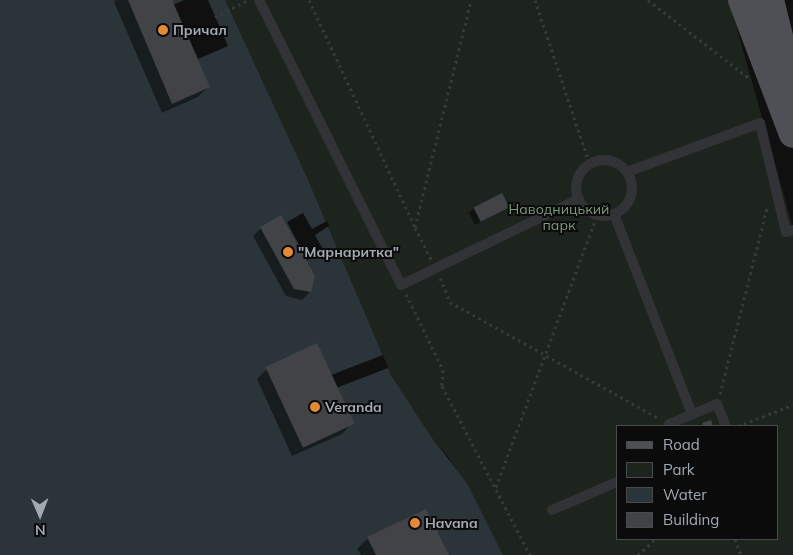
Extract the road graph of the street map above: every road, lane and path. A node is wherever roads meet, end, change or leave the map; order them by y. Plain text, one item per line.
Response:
1 (248, 0) edge
2 (259, 0) edge
3 (309, 0) edge
4 (534, 0) edge
5 (648, 0) edge
6 (742, 0) edge
7 (770, 0) edge
8 (216, 17) dead end
9 (750, 78) dead end
10 (793, 92) edge
11 (793, 134) edge
12 (589, 162) junction
13 (627, 172) junction
14 (773, 181) junction
15 (579, 199) junction
16 (614, 214) junction
17 (597, 215) junction
18 (415, 227) dead end
19 (793, 230) edge
20 (401, 284) junction
21 (717, 404) junction
22 (793, 404) edge
23 (692, 414) junction
24 (670, 425) edge
25 (726, 425) edge
26 (739, 425) edge
27 (616, 482) edge
28 (496, 487) junction
29 (552, 510) dead end
30 (654, 540) edge
31 (735, 540) edge
32 (530, 555) edge
33 (638, 555) edge
34 (741, 555) edge

1 - 8 path
2 - 20 lane
3 - 18 path
4 - 12 path
5 - 9 path
6 - 11 main road
7 - 10 main road
12 - 13 lane
12 - 15 lane
13 - 14 lane
13 - 16 lane
14 - 19 lane
14 - 21 path
15 - 17 lane
15 - 20 lane
16 - 17 lane
16 - 23 lane
17 - 28 path
20 - 28 path
21 - 23 lane
21 - 25 lane
22 - 26 path
23 - 24 lane
27 - 29 lane
28 - 32 path
30 - 33 path
31 - 34 path

